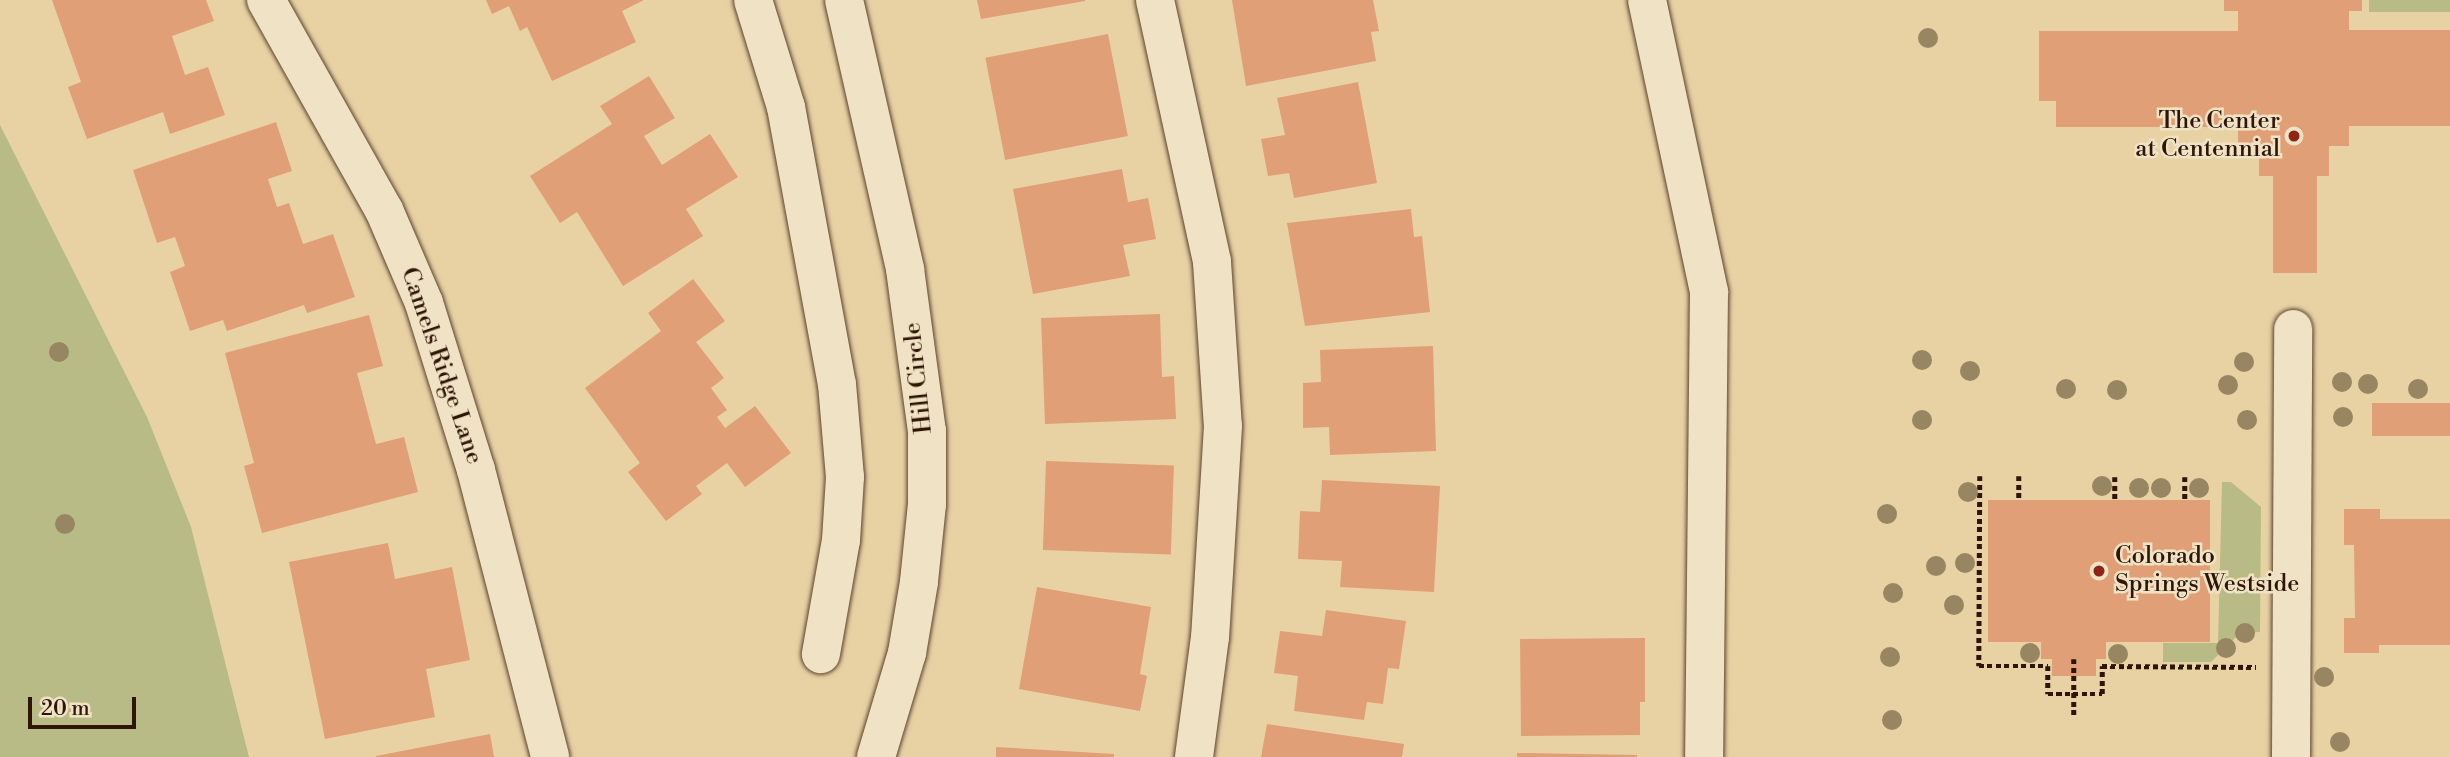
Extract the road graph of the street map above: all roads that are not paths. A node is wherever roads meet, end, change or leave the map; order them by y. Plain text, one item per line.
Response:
1 (266, 0) edge
2 (753, 0) edge
3 (844, 0) edge
4 (1155, 0) edge
5 (1647, 0) edge
6 (2293, 328) dead end
7 (821, 654) dead end
8 (550, 757) edge
9 (876, 757) edge
10 (1194, 757) edge
11 (1704, 757) edge
12 (2291, 757) edge

1 - 8 street, Camels Ridge Lane
2 - 7 street
3 - 9 street, Hill Circle
4 - 10 street
5 - 11 street
6 - 12 street

